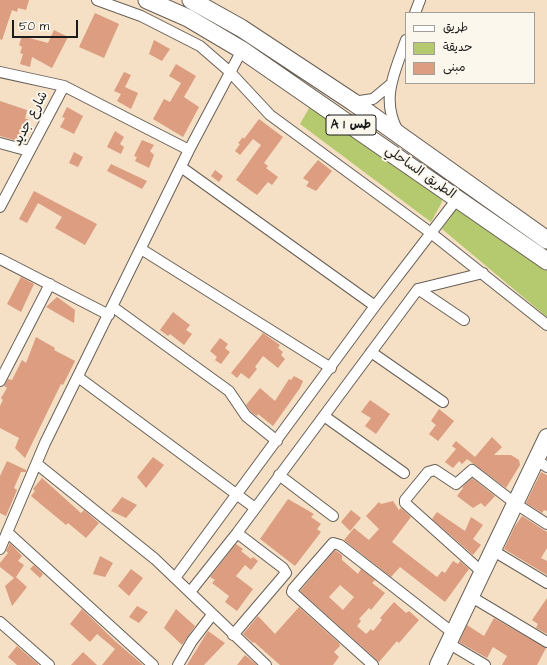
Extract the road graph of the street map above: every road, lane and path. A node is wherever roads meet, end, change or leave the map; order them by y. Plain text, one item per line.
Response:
1 (97, 0) edge
2 (147, 0) edge
3 (191, 0) edge
4 (420, 0) edge
5 (415, 12) edge
6 (405, 43) edge
7 (242, 50) junction
8 (0, 72) edge
9 (230, 72) junction
10 (391, 84) junction
11 (64, 86) junction
12 (353, 102) junction
13 (400, 134) junction
14 (0, 143) edge
15 (189, 150) junction
16 (29, 151) junction
17 (181, 167) junction
18 (457, 199) junction
19 (0, 207) edge
20 (431, 232) junction
21 (547, 240) edge
22 (141, 249) junction
23 (0, 259) edge
24 (547, 262) edge
25 (483, 273) junction
26 (50, 284) junction
27 (418, 289) junction
28 (375, 306) junction
29 (111, 311) junction
30 (464, 320) dead end
31 (547, 325) edge
32 (371, 352) junction
33 (331, 368) junction
34 (78, 378) junction
35 (0, 381) edge
36 (443, 402) dead end
37 (324, 416) junction
38 (547, 437) edge
39 (277, 441) junction
40 (37, 464) junction
41 (541, 464) edge
42 (404, 473) dead end
43 (279, 475) junction
44 (237, 495) junction
45 (516, 504) junction
46 (256, 508) junction
47 (333, 516) dead end
48 (547, 524) edge
49 (8, 532) junction
50 (237, 533) junction
51 (0, 549) edge
52 (492, 550) junction
53 (482, 572) junction
54 (175, 578) junction
55 (547, 583) edge
56 (190, 592) junction
57 (470, 596) junction
58 (212, 615) junction
59 (0, 622) edge
60 (233, 635) junction
61 (450, 638) junction
62 (547, 642) edge
63 (48, 665) edge
64 (153, 665) edge
65 (178, 665) edge
66 (266, 665) edge
67 (373, 665) edge
68 (438, 665) edge
69 (485, 665) edge

1 - 9 street
2 - 7 highway, الطريق الساحلي / A 1 طس
3 - 12 highway, الطريق الساحلي / A 1 طس
4 - 5 street
6 - 10 street
7 - 9 street
7 - 18 highway, الطريق الساحلي / A 1 طس
8 - 11 street
9 - 15 street
9 - 20 street
10 - 12 street
10 - 13 street
11 - 15 street
11 - 16 street, شارع جديد
12 - 13 highway, الطريق الساحلي / A 1 طس
13 - 21 highway, الطريق الساحلي / A 1 طس
14 - 16 street
15 - 17 street
16 - 19 street, شارع جديد
17 - 22 street
17 - 28 street
18 - 20 street
18 - 24 highway, الطريق الساحلي / A 1 طس
20 - 25 street
20 - 28 street
22 - 29 street
22 - 33 street
23 - 26 street
25 - 27 street
25 - 31 street
26 - 29 street
26 - 35 street
27 - 30 street
27 - 32 street
28 - 33 street
29 - 34 street
29 - 39 street
32 - 36 street
32 - 37 street
33 - 39 street
34 - 40 street
34 - 44 street
37 - 42 street
37 - 43 street
38 - 41 main road
39 - 44 street
40 - 49 street
40 - 54 street
41 - 45 main road
43 - 46 street
43 - 47 street
44 - 46 street
44 - 54 street
45 - 48 street
45 - 52 main road
45 - 53 street
46 - 50 street
49 - 51 street
49 - 64 street
50 - 56 street
50 - 60 street
52 - 53 main road
52 - 55 street
53 - 57 main road
54 - 56 street
56 - 58 street
57 - 61 main road
57 - 62 street
58 - 60 street
58 - 65 street
59 - 63 street
60 - 66 street
61 - 67 street
61 - 68 main road
61 - 69 street

